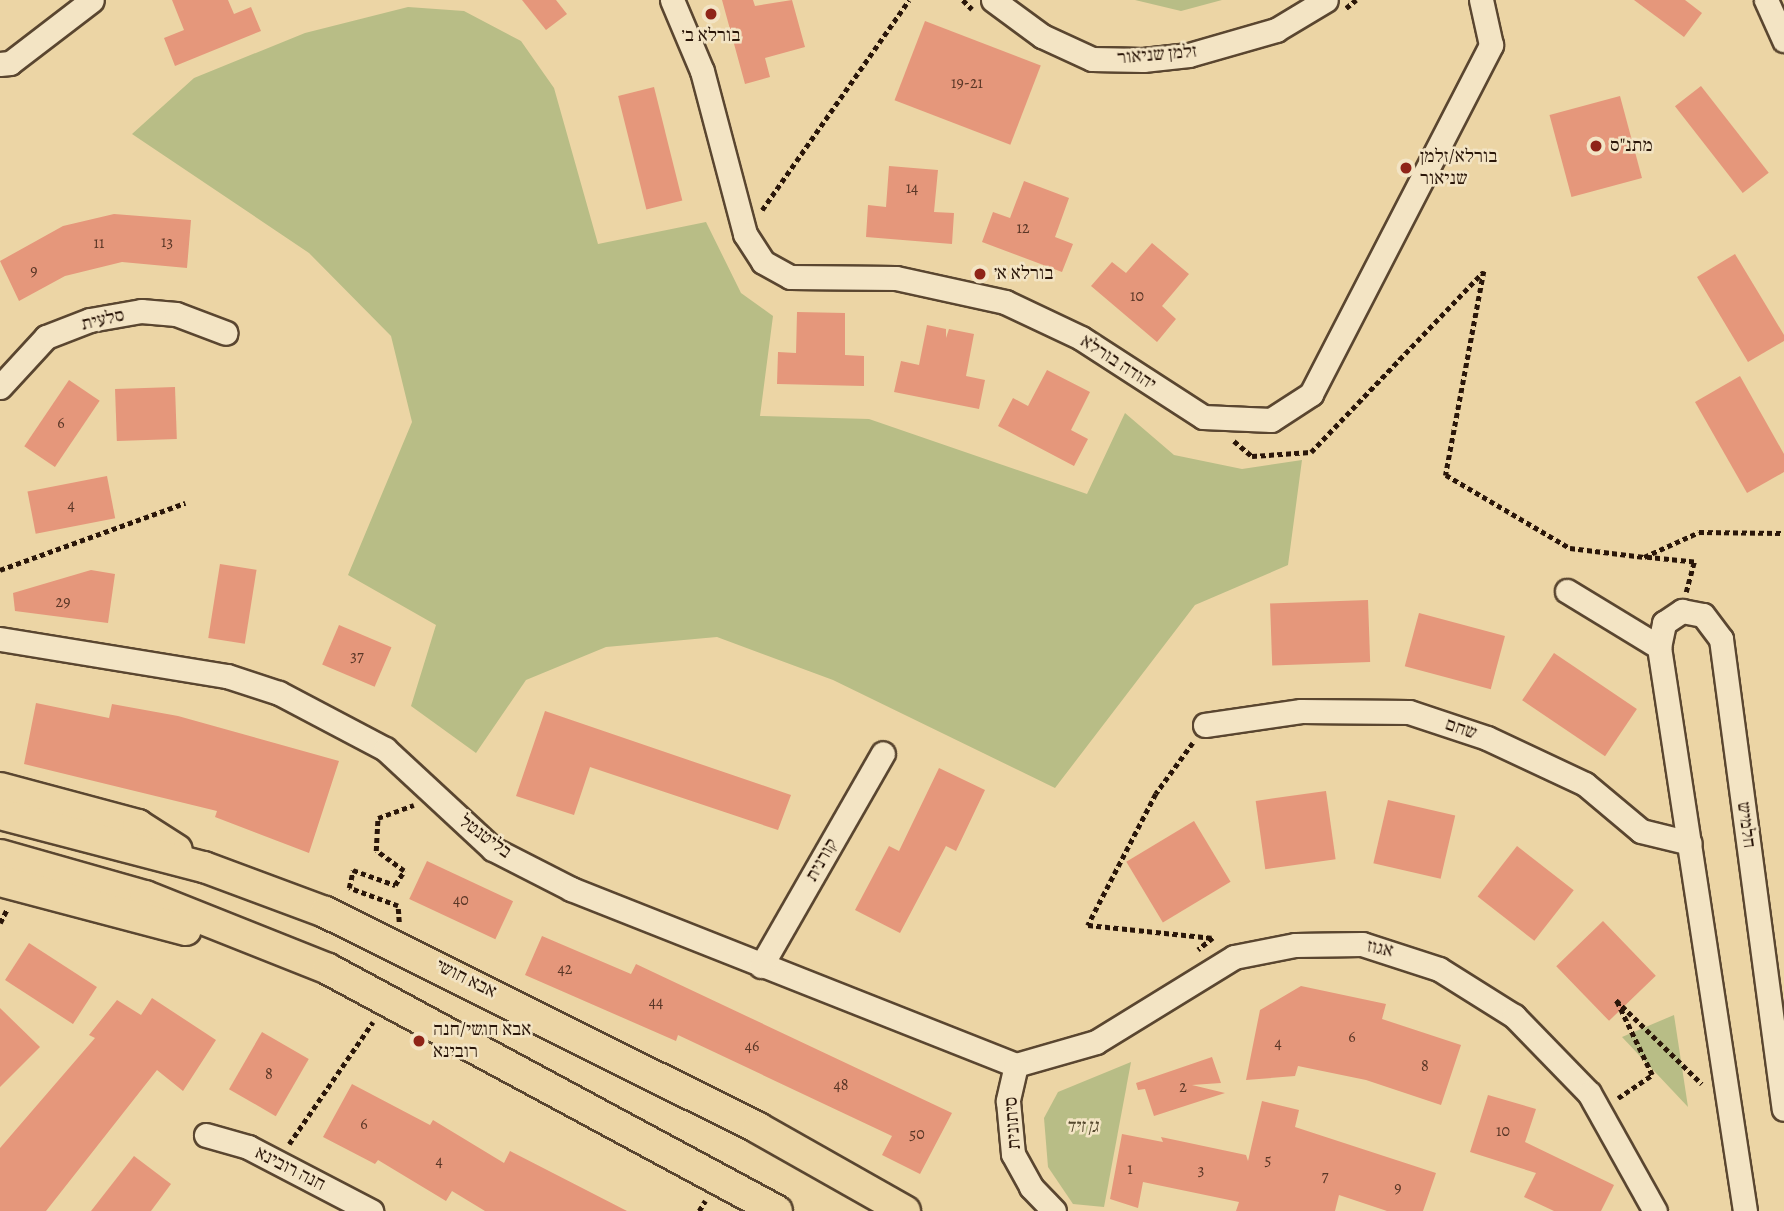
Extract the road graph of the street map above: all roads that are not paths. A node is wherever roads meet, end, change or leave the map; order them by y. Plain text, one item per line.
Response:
1 (92, 0) edge
2 (673, 0) edge
3 (993, 0) edge
4 (1326, 0) edge
5 (1481, 0) edge
6 (1766, 0) edge
7 (1784, 40) edge
8 (0, 64) edge
9 (226, 333) dead end
10 (0, 387) edge
11 (1567, 591) dead end
12 (0, 639) edge
13 (1659, 646) junction
14 (1205, 726) road end
15 (883, 753) dead end
16 (0, 788) edge
17 (0, 814) edge
18 (1690, 843) junction
19 (0, 855) edge
20 (204, 867) junction
21 (0, 881) edge
22 (761, 966) junction
23 (328, 969) junction
24 (1016, 1065) junction
25 (1784, 1109) edge
26 (206, 1135) dead end
27 (371, 1211) edge
28 (776, 1211) edge
29 (905, 1211) edge
30 (1054, 1211) edge
31 (1655, 1211) edge
32 (1745, 1211) edge

1 - 8 street
2 - 5 street, יהודה בורלא
3 - 4 street, זלמן שניאור
6 - 7 street
9 - 10 street, סלעית
11 - 13 street
12 - 22 street, בליטנטל
13 - 18 street
13 - 25 street, חלמיש
14 - 18 street, שחם
15 - 22 street, קורנית
16 - 20 main road
17 - 20 main road, אבא חושי
18 - 32 street
19 - 23 main road
20 - 29 main road, אבא חושי
21 - 23 main road
22 - 24 street, בליטנטל
23 - 28 main road
24 - 30 street, סיתונית
24 - 31 street, אגוז
26 - 27 street, חנה רובינא

